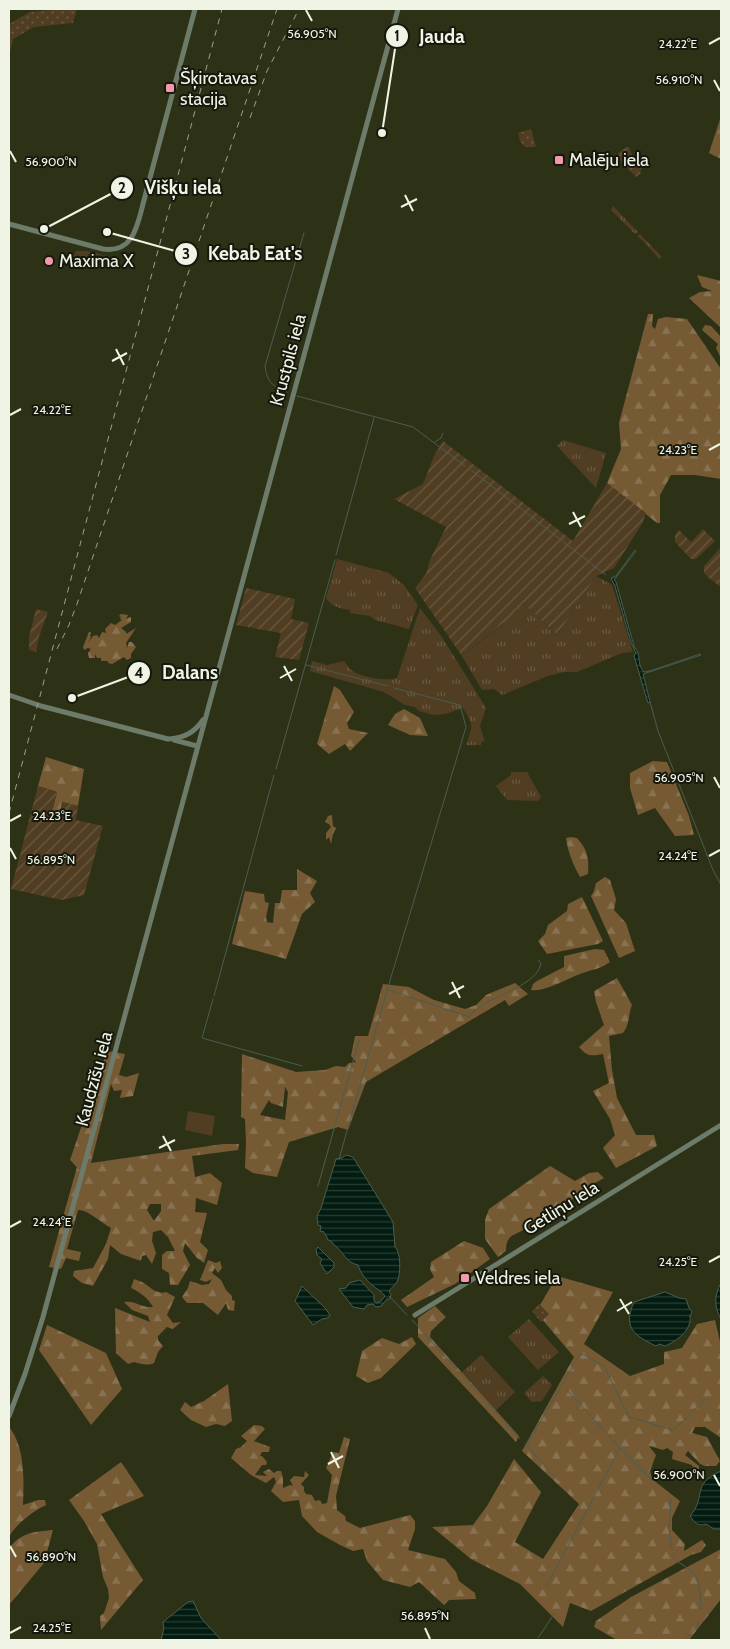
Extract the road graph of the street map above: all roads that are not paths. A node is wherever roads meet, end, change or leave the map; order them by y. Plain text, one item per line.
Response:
1 (195, 9) edge
2 (398, 9) edge
3 (9, 224) edge
4 (9, 695) edge
5 (205, 718) junction
6 (168, 739) junction
7 (197, 746) junction
8 (721, 1125) edge
9 (415, 1315) dead end
10 (9, 1416) edge

1 - 3 street
2 - 5 street, Krustpils iela
4 - 6 street
5 - 6 street
5 - 7 street, Krustpils iela
6 - 7 street
7 - 10 street, Kaudzīšu iela
8 - 9 street, Getliņu iela

